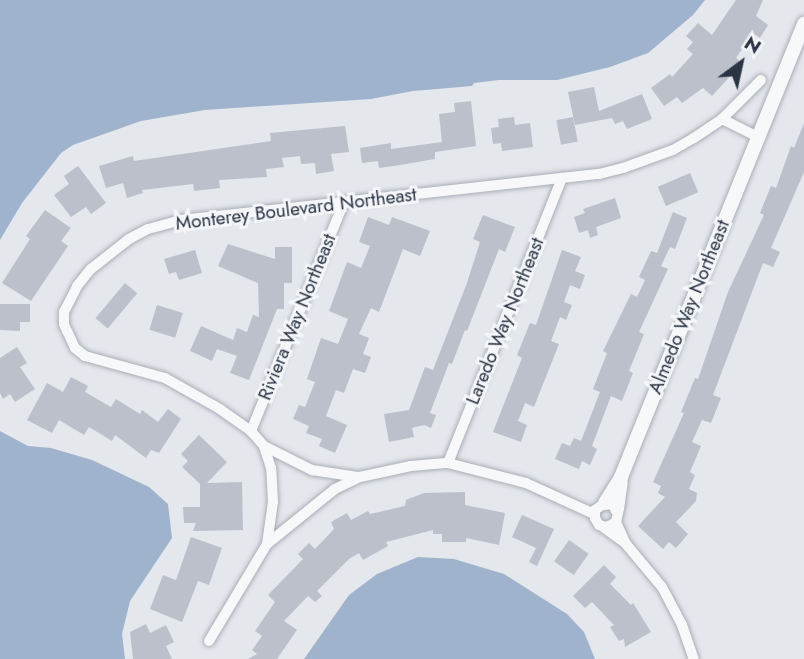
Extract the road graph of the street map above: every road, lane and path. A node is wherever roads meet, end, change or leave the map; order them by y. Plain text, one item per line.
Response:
1 (804, 24) edge
2 (761, 79) dead end
3 (722, 119) junction
4 (758, 137) junction
5 (562, 178) junction
6 (344, 202) junction
7 (251, 431) junction
8 (264, 446) junction
9 (448, 463) junction
10 (359, 477) junction
11 (608, 512) junction
12 (267, 544) junction
13 (626, 544) junction
14 (209, 641) dead end
15 (694, 659) edge

1 - 4 street
2 - 3 street, Monterey Boulevard Northeast
3 - 4 street
3 - 5 street, Monterey Boulevard Northeast
4 - 11 street, Almedo Way Northeast
5 - 6 street, Monterey Boulevard Northeast
5 - 9 street, Laredo Way Northeast
6 - 7 street, Riviera Way Northeast
6 - 7 street, Monterey Boulevard Northeast
7 - 8 street, Monterey Boulevard Northeast
8 - 10 street, Monterey Boulevard Northeast
8 - 12 street, Monterey Boulevard Northeast
9 - 10 street, Monterey Boulevard Northeast
9 - 11 street, Monterey Boulevard Northeast
10 - 12 street, Monterey Boulevard Northeast
11 - 13 street
11 - 13 street
12 - 14 street
13 - 15 street

